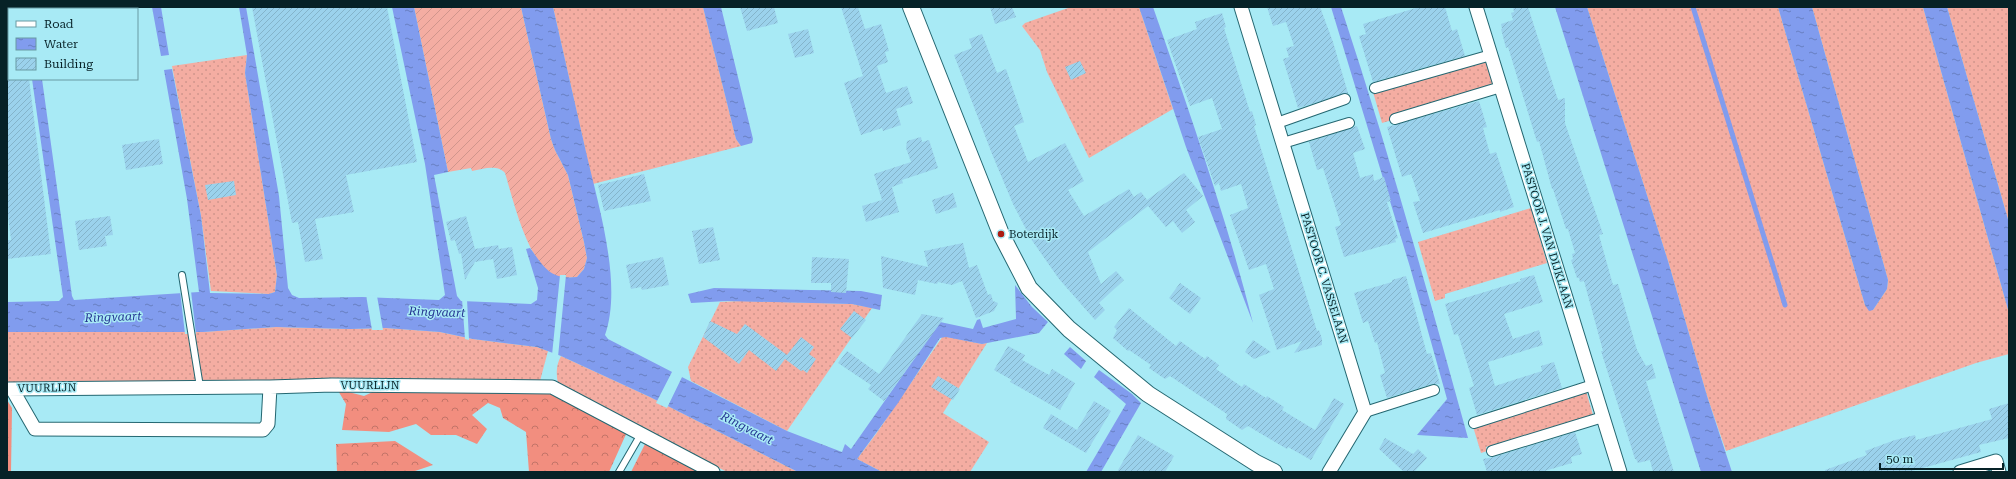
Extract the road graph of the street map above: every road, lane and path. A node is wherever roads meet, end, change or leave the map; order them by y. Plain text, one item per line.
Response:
1 (911, 7) edge
2 (1241, 7) edge
3 (1476, 7) edge
4 (1491, 55) junction
5 (1501, 87) junction
6 (1376, 88) dead end
7 (1345, 99) dead end
8 (1395, 119) dead end
9 (1277, 123) junction
10 (1349, 123) dead end
11 (1283, 143) junction
12 (182, 275) dead end
13 (1593, 385) junction
14 (200, 387) junction
15 (270, 387) junction
16 (10, 389) edge
17 (1434, 390) dead end
18 (1365, 412) junction
19 (1603, 417) junction
20 (1474, 423) dead end
21 (641, 434) junction
22 (1492, 451) dead end
23 (1998, 467) edge
24 (619, 472) edge
25 (713, 472) edge
26 (1274, 472) edge
27 (1330, 472) edge
28 (1620, 472) edge
29 (1960, 472) edge

1 - 26 street
2 - 9 street, PASTOOR C. VASSELAAN
3 - 4 street, PASTOOR J. VAN DIJKLAAN
4 - 5 street, PASTOOR J. VAN DIJKLAAN
4 - 6 street
5 - 8 street
5 - 13 street, PASTOOR J. VAN DIJKLAAN
7 - 9 street
9 - 11 street, PASTOOR C. VASSELAAN
10 - 11 street
11 - 18 street, PASTOOR C. VASSELAAN
12 - 14 lane
13 - 19 street, PASTOOR J. VAN DIJKLAAN
13 - 20 street
14 - 15 street, VUURLIJN
14 - 16 street, VUURLIJN
15 - 16 street
15 - 21 street, VUURLIJN
17 - 18 street
18 - 27 street
19 - 22 street
19 - 28 street, PASTOOR J. VAN DIJKLAAN
21 - 24 lane
21 - 25 street, VUURLIJN
23 - 29 street

